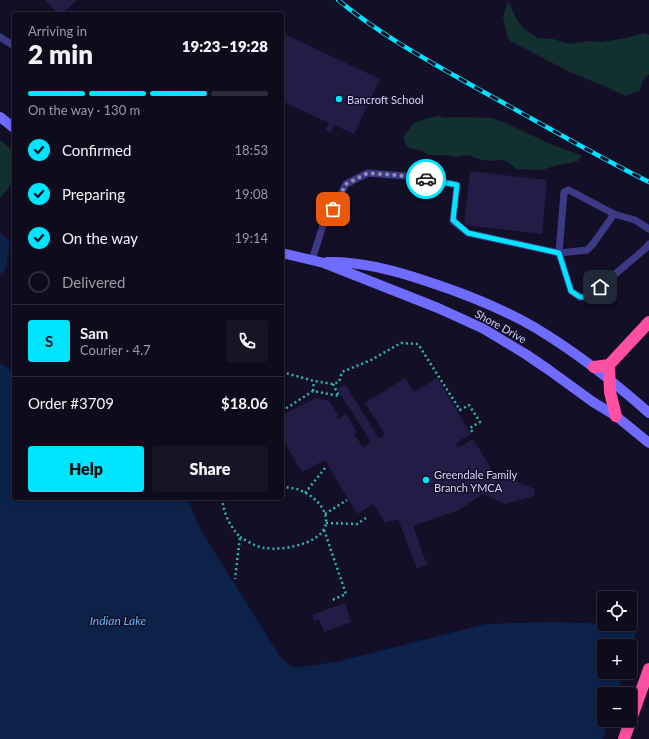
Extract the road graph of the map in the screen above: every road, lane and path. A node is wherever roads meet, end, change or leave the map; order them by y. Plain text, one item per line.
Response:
1 (0, 37) edge
2 (12, 45) edge
3 (0, 117) edge
4 (12, 126) edge
5 (614, 214) junction
6 (649, 229) edge
7 (649, 244) edge
8 (559, 253) junction
9 (284, 254) edge
10 (312, 260) junction
11 (324, 263) junction
12 (649, 322) edge
13 (609, 365) junction
14 (594, 367) junction
15 (284, 373) edge
16 (609, 378) junction
17 (314, 381) junction
18 (333, 384) junction
19 (313, 392) junction
20 (284, 410) edge
21 (649, 412) edge
22 (616, 416) junction
23 (473, 433) dead end
24 (649, 444) edge
25 (325, 468) dead end
26 (284, 487) edge
27 (305, 493) junction
28 (222, 500) edge
29 (347, 500) dead end
30 (325, 514) junction
31 (366, 518) dead end
32 (326, 523) junction
33 (324, 530) junction
34 (240, 537) junction
35 (235, 580) dead end
36 (330, 601) dead end
37 (649, 668) edge
38 (624, 739) edge

1 - 2 lane
3 - 4 main road
5 - 6 lane
5 - 8 lane
5 - 8 lane
7 - 8 lane
8 - 10 lane
9 - 10 main road, Shore Drive
10 - 11 main road, Shore Drive
11 - 14 main road, Shore Drive
11 - 22 main road, Shore Drive
12 - 13 highway
13 - 14 highway
13 - 16 highway
14 - 16 main road, Shore Drive
15 - 17 path
16 - 21 main road, Shore Drive
16 - 22 highway
17 - 18 path
17 - 19 path
18 - 19 path
18 - 23 path
19 - 20 path
22 - 24 main road, Shore Drive
25 - 27 path
26 - 27 path
27 - 30 path
28 - 34 path
29 - 30 path
30 - 32 path
31 - 32 path
32 - 33 path
33 - 34 path
33 - 36 path
34 - 35 path
37 - 38 highway

